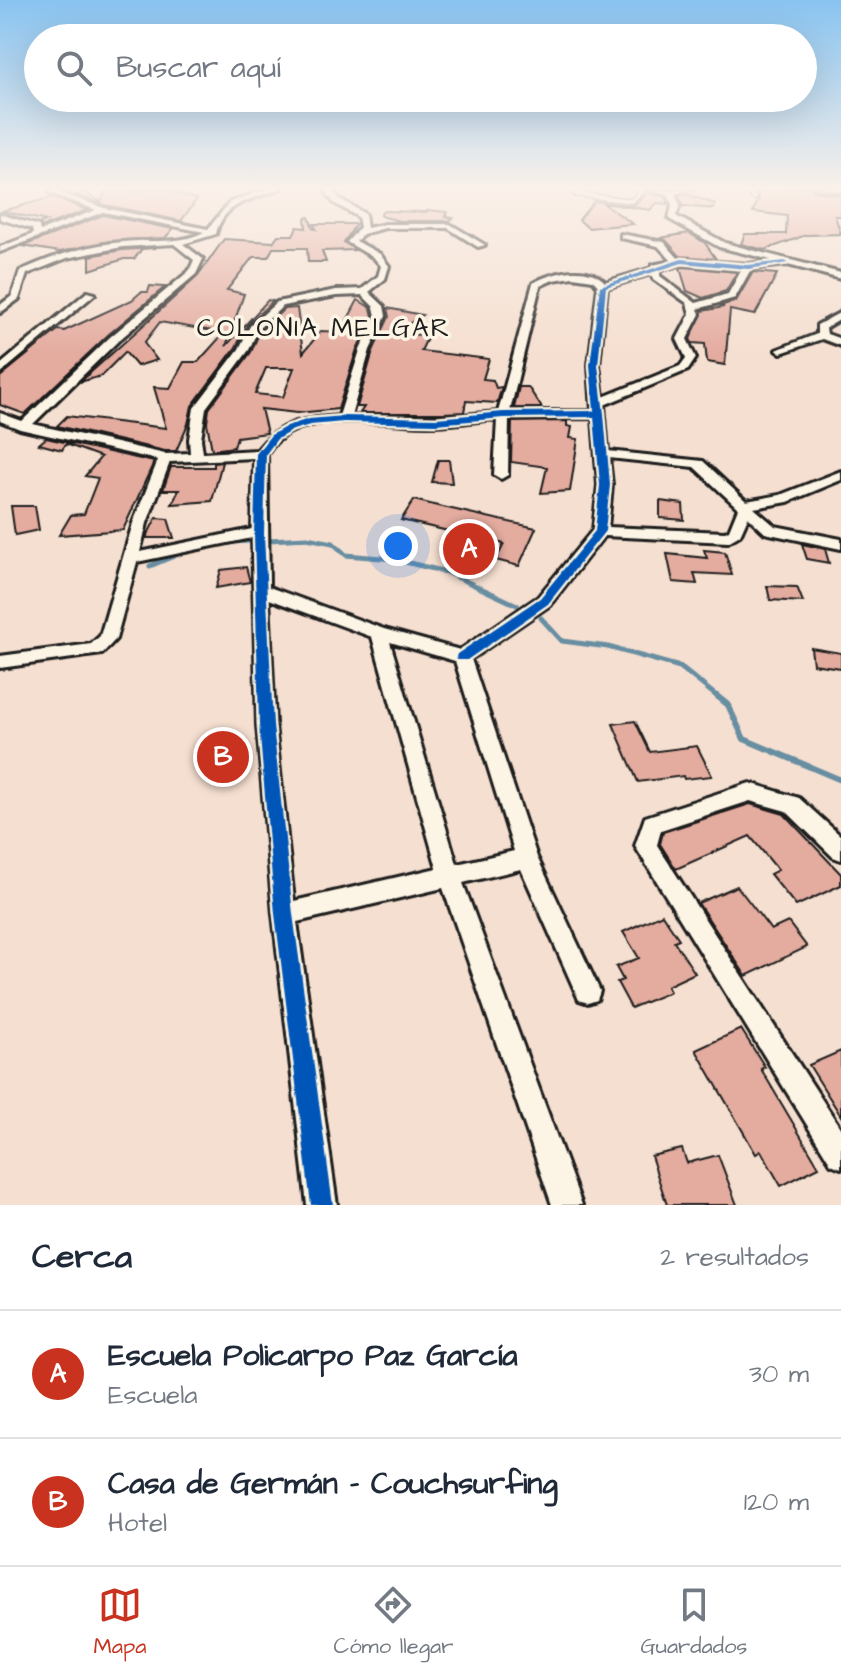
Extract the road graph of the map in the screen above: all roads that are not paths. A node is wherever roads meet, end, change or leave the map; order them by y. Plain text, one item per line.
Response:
1 (23, 243) edge
2 (137, 243) edge
3 (148, 243) edge
4 (353, 243) edge
5 (478, 243) edge
6 (657, 243) edge
7 (719, 243) edge
8 (178, 244) joint
9 (481, 245) dead end
10 (0, 250) edge
11 (676, 261) junction
12 (785, 263) junction
13 (655, 267) junction
14 (748, 267) junction
15 (841, 276) edge
16 (603, 286) junction
17 (364, 292) junction
18 (90, 294) dead end
19 (693, 307) junction
20 (0, 310) edge
21 (841, 315) edge
22 (822, 336) junction
23 (841, 343) edge
24 (781, 350) dead end
25 (0, 371) edge
26 (600, 409) junction
27 (503, 415) junction
28 (0, 417) edge
29 (344, 419) junction
30 (24, 426) junction
31 (261, 454) junction
32 (603, 454) junction
33 (197, 455) junction
34 (165, 458) junction
35 (501, 475) dead end
36 (841, 475) edge
37 (746, 505) junction
38 (600, 531) junction
39 (259, 538) junction
40 (841, 544) edge
41 (132, 558) junction
42 (261, 590) junction
43 (379, 633) junction
44 (462, 657) junction
45 (0, 662) edge
46 (841, 850) edge
47 (527, 858) junction
48 (450, 877) junction
49 (284, 914) junction
50 (588, 991) dead end
51 (841, 1154) edge
52 (322, 1205) edge
53 (567, 1205) edge

1 - 10 street
2 - 20 street
3 - 8 street
4 - 17 street
5 - 9 street
6 - 11 street
7 - 12 street
8 - 30 street
11 - 13 street
11 - 14 street
12 - 14 street
12 - 15 street
13 - 16 street
13 - 19 street
14 - 19 street
16 - 26 street
16 - 27 street
17 - 29 street
17 - 33 street
18 - 25 street
19 - 26 street
21 - 22 street
22 - 23 street
22 - 24 street
26 - 27 street
26 - 32 street
27 - 29 street
27 - 35 street
28 - 30 street
29 - 31 street
30 - 34 street
31 - 33 street
31 - 39 street
32 - 37 street
32 - 38 street
33 - 34 street
34 - 41 street
36 - 37 street
37 - 38 street
37 - 40 street
38 - 44 street
39 - 41 street
39 - 42 street
41 - 45 street
42 - 43 street
42 - 49 street
43 - 44 street
43 - 48 street
44 - 47 street
46 - 51 street
47 - 48 street
47 - 50 street
48 - 49 street
48 - 53 street
49 - 52 street

